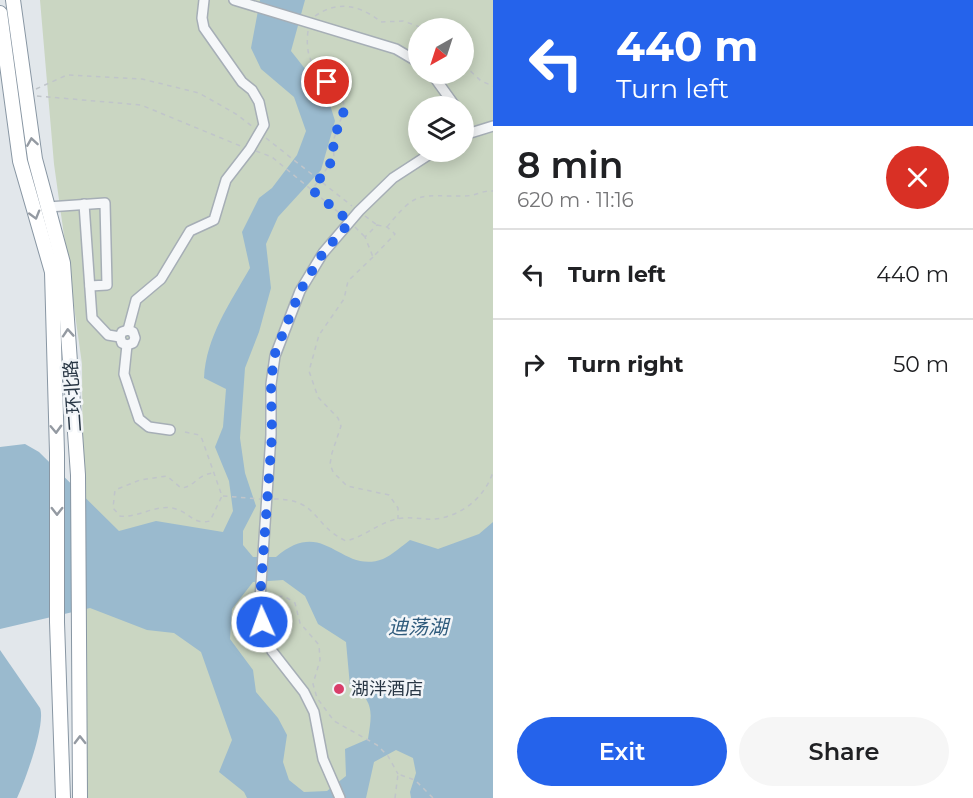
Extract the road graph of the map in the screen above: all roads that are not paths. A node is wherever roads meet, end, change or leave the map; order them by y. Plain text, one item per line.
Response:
1 (13, 0) edge
2 (204, 0) edge
3 (234, 0) edge
4 (0, 13) edge
5 (408, 56) edge
6 (493, 126) edge
7 (474, 130) edge
8 (418, 162) edge
9 (84, 204) junction
10 (48, 207) junction
11 (106, 243) junction
12 (87, 245) junction
13 (90, 286) junction
14 (128, 330) junction
15 (120, 337) junction
16 (127, 345) junction
17 (170, 430) dead end
18 (63, 798) edge
19 (80, 798) edge
20 (340, 798) edge

10 -> 1 highway, 二环北路
2 - 14 lane
3 - 5 lane
4 -> 18 highway, 二环北路
6 - 7 lane
8 - 20 lane
9 - 10 lane
9 - 11 lane
9 - 12 lane
19 -> 10 highway, 二环北路
11 - 12 lane
11 - 13 lane
12 - 13 lane
13 - 15 lane
14 - 15 lane
14 - 16 lane
15 - 16 lane
16 - 17 lane

